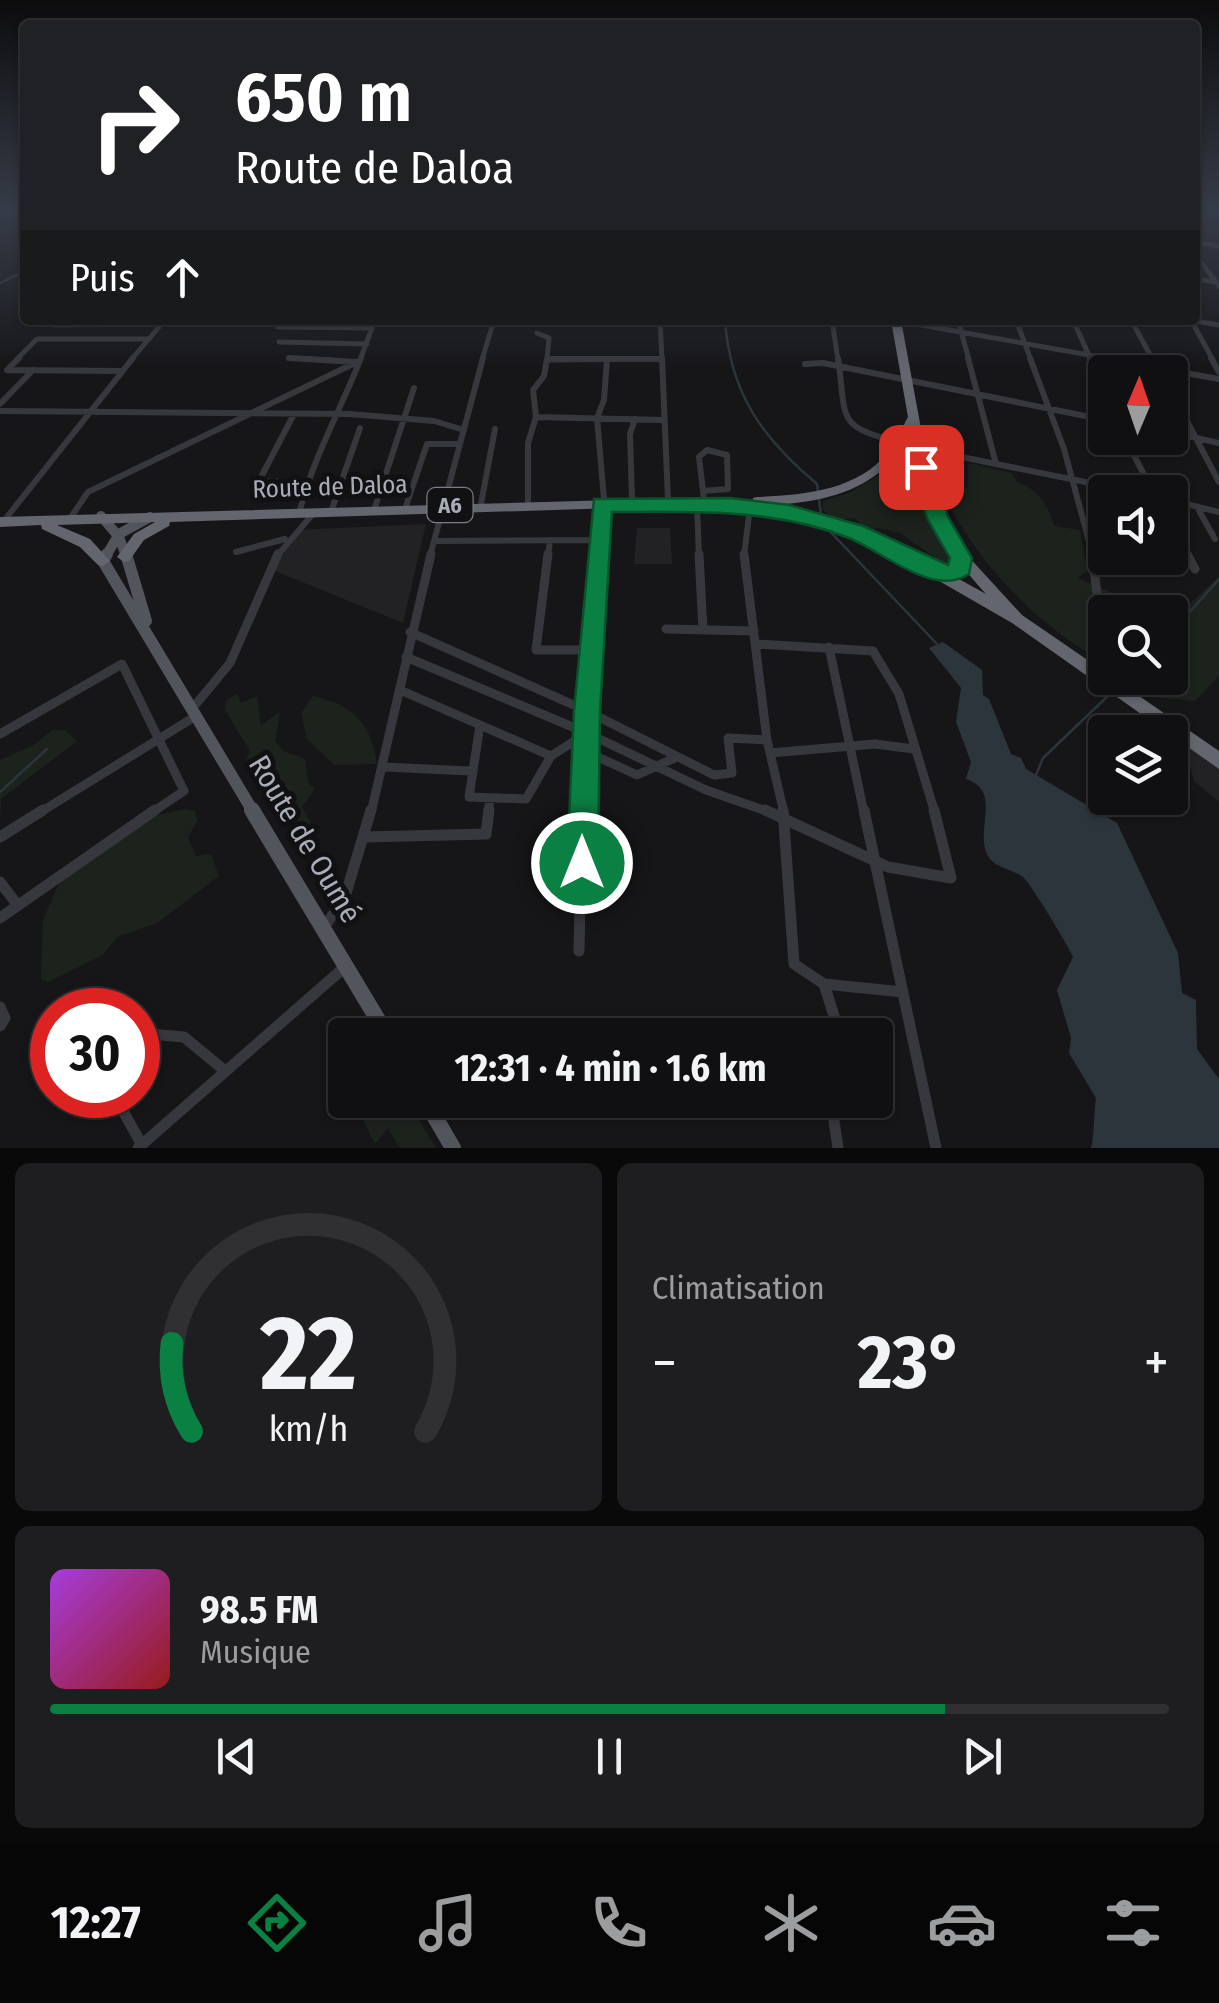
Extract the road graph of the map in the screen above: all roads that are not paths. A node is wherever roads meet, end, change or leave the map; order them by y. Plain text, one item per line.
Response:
1 (1202, 264) edge
2 (1218, 284) edge
3 (53, 325) edge
4 (80, 325) edge
5 (161, 325) edge
6 (326, 325) edge
7 (373, 325) edge
8 (493, 325) edge
9 (660, 325) edge
10 (833, 325) edge
11 (896, 325) edge
12 (922, 325) edge
13 (959, 325) edge
14 (1018, 325) edge
15 (1074, 325) edge
16 (1134, 325) edge
17 (1193, 325) edge
18 (278, 326) dead end
19 (961, 332) junction
20 (537, 333) dead end
21 (149, 339) junction
22 (279, 342) dead end
23 (366, 344) junction
24 (1025, 344) junction
25 (1151, 355) edge
26 (1088, 356) joint
27 (289, 358) dead end
28 (546, 359) junction
29 (608, 359) junction
30 (660, 359) junction
31 (357, 362) junction
32 (805, 364) dead end
33 (838, 367) junction
34 (33, 370) junction
35 (122, 371) junction
36 (1188, 373) edge
37 (1219, 376) edge
38 (907, 381) junction
39 (414, 388) dead end
40 (976, 394) junction
41 (0, 408) edge
42 (1046, 408) junction
43 (88, 411) junction
44 (247, 414) junction
45 (294, 414) junction
46 (340, 414) junction
47 (536, 417) junction
48 (1088, 417) edge
49 (597, 418) junction
50 (913, 418) junction
51 (634, 419) junction
52 (404, 420) junction
53 (664, 420) junction
54 (1188, 420) edge
55 (360, 428) dead end
56 (464, 430) junction
57 (496, 430) dead end
58 (1188, 435) edge
59 (1198, 436) junction
60 (900, 442) junction
61 (1219, 443) edge
62 (460, 444) junction
63 (918, 448) junction
64 (890, 458) junction
65 (996, 464) junction
66 (921, 467) junction
67 (1071, 480) junction
68 (1219, 482) edge
69 (307, 483) junction
70 (1088, 484) edge
71 (632, 499) junction
72 (701, 499) junction
73 (668, 500) junction
74 (528, 502) junction
75 (603, 502) junction
76 (749, 503) junction
77 (481, 504) junction
78 (1188, 505) edge
79 (406, 506) junction
80 (375, 507) junction
81 (1197, 507) junction
82 (443, 508) junction
83 (332, 509) junction
84 (1219, 512) edge
85 (306, 513) junction
86 (156, 515) junction
87 (71, 517) junction
88 (2, 519) edge
89 (105, 519) junction
90 (179, 519) junction
91 (141, 520) junction
92 (37, 522) junction
93 (119, 534) junction
94 (285, 539) junction
95 (1214, 539) dead end
96 (550, 540) junction
97 (600, 540) junction
98 (435, 541) junction
99 (1088, 541) edge
100 (236, 552) dead end
101 (1188, 556) edge
102 (124, 557) junction
103 (961, 558) junction
104 (103, 562) junction
105 (1195, 569) dead end
106 (940, 574) junction
107 (1017, 619) junction
108 (666, 629) dead end
109 (703, 630) junction
110 (754, 631) junction
111 (410, 632) junction
112 (756, 644) junction
113 (829, 647) junction
114 (592, 650) junction
115 (406, 656) junction
116 (1088, 668) edge
117 (171, 674) junction
118 (400, 690) junction
119 (1126, 695) edge
120 (587, 711) junction
121 (194, 712) junction
122 (480, 725) junction
123 (586, 733) junction
124 (0, 734) edge
125 (160, 738) junction
126 (768, 746) junction
127 (850, 747) junction
128 (914, 749) junction
129 (586, 751) junction
130 (551, 756) junction
131 (676, 757) junction
132 (1219, 761) edge
133 (384, 767) junction
134 (657, 768) junction
135 (471, 771) junction
136 (490, 798) junction
137 (785, 817) junction
138 (0, 837) edge
139 (365, 837) junction
140 (874, 859) junction
141 (0, 882) edge
142 (16, 903) junction
143 (0, 918) edge
144 (323, 928) junction
145 (580, 951) dead end
146 (346, 966) junction
147 (824, 984) junction
148 (903, 992) junction
149 (0, 1007) edge
150 (377, 1018) edge
151 (835, 1018) edge
152 (0, 1026) edge
153 (160, 1035) edge
154 (224, 1070) junction
155 (126, 1118) edge
156 (436, 1118) edge
157 (834, 1118) edge
158 (140, 1146) edge
159 (453, 1148) edge
160 (838, 1148) edge
161 (936, 1148) edge

1 - 2 street
3 - 4 street
5 - 21 street
6 - 18 street
7 - 23 street
8 - 56 street
9 - 30 street
10 - 33 street
11 - 38 highway
12 - 19 street
13 - 19 street
14 - 24 street
15 - 26 street
16 - 25 street
17 - 37 street
19 - 24 street
19 - 40 street
20 - 28 street
21 - 34 street
21 - 35 street
22 - 23 street
23 - 31 street
24 - 26 street
24 - 42 street
27 - 31 street
28 - 29 street
28 - 47 street
29 - 30 street
29 - 49 street
30 - 53 street
31 - 44 street
31 - 46 street
32 - 33 street
33 - 38 street
33 - 60 street
34 - 35 street
34 - 41 street
35 - 43 street
36 - 37 street
38 - 40 street
38 - 50 highway
39 - 52 street
40 - 42 street
40 - 65 street
41 - 43 street
42 - 48 street
42 - 67 street
43 - 44 street
43 - 88 street
44 - 45 street
44 - 87 street
45 - 46 street
45 - 69 street
46 - 52 street
46 - 69 street
47 - 49 street
47 - 74 street
49 - 51 street
49 - 75 street
50 - 60 highway, A6
50 - 63 highway
51 - 53 street
51 - 71 street
52 - 56 street
52 - 80 street
53 - 73 street
54 - 59 street
55 - 83 street
56 - 62 street
57 - 77 street
58 - 59 street
59 - 61 street
59 - 68 street
60 - 64 highway, A6
62 - 79 street
62 - 82 street
63 - 65 street
63 - 66 highway
64 - 66 highway
64 - 76 highway, Route de Daloa / A6
65 - 67 street
66 - 103 highway
67 - 70 street
67 - 99 street
69 - 85 street
71 - 73 highway, Route de Daloa / A6
71 - 75 highway, Route de Daloa / A6
72 - 72 street
72 - 73 highway, Route de Daloa / A6
72 - 75 highway, Route de Daloa / A6
72 - 76 highway, Route de Daloa / A6
72 - 109 street
74 - 75 highway, Route de Daloa / A6
74 - 77 highway, Route de Daloa / A6
75 - 82 highway, Route de Daloa / A6
75 - 97 street
76 - 106 highway, A6
76 - 110 street
77 - 82 highway, Route de Daloa / A6
78 - 81 street
79 - 80 highway, Route de Daloa / A6
79 - 82 highway, Route de Daloa / A6
80 - 83 highway, Route de Daloa / A6
81 - 84 street
81 - 95 street
82 - 85 highway, Route de Daloa / A6
82 - 98 street
83 - 85 highway, Route de Daloa / A6
85 - 86 highway, Route de Daloa / A6
85 - 90 highway, Route de Daloa / A6
85 - 94 street
86 - 89 highway, Route de Daloa / A6
86 - 91 main road
87 - 88 highway, Route de Daloa / A6
87 - 89 highway, Route de Daloa / A6
88 - 92 highway, A6
89 - 91 highway, Route de Daloa / A6
89 - 92 highway, Route de Daloa / A6
89 - 93 main road
90 - 91 highway, Route de Daloa / A6
90 - 102 highway
91 - 93 main road
92 - 104 highway
93 - 102 main road
93 - 104 main road
94 - 100 street
94 - 121 street
96 - 97 street
96 - 98 street
96 - 114 street
97 - 114 street
98 - 111 street
101 - 105 street
102 - 117 main road
103 - 106 highway
103 - 107 highway
104 - 117 main road
106 - 107 highway, A6
107 - 116 highway
108 - 109 street
109 - 110 street
110 - 112 street
111 - 115 street
111 - 120 street
112 - 113 street
112 - 126 street
113 - 127 street
113 - 128 street
114 - 120 street
115 - 118 street
115 - 123 street
117 - 121 main road, Route de Oumé
118 - 122 street
118 - 133 street
119 - 132 highway
120 - 123 street
120 - 131 street
121 - 125 street
121 - 144 main road, Route de Oumé
122 - 130 street
122 - 135 street
123 - 129 street
123 - 130 street
123 - 134 street
124 - 125 street
125 - 138 street
125 - 142 street
126 - 127 street
126 - 131 street
126 - 137 street
127 - 128 street
127 - 140 street
128 - 140 street
129 - 134 street
129 - 145 street
130 - 136 street
131 - 134 street
133 - 135 street
133 - 139 street
134 - 137 street
135 - 136 street
136 - 139 street
137 - 140 street
137 - 147 street
139 - 144 street
140 - 148 street
141 - 142 street
142 - 143 street
144 - 146 main road, Route de Oumé
146 - 150 main road, Route de Oumé
146 - 154 street
147 - 148 street
147 - 151 street
148 - 161 street
149 - 152 street
153 - 154 street
154 - 158 street
155 - 158 street
156 - 159 main road
157 - 160 street

